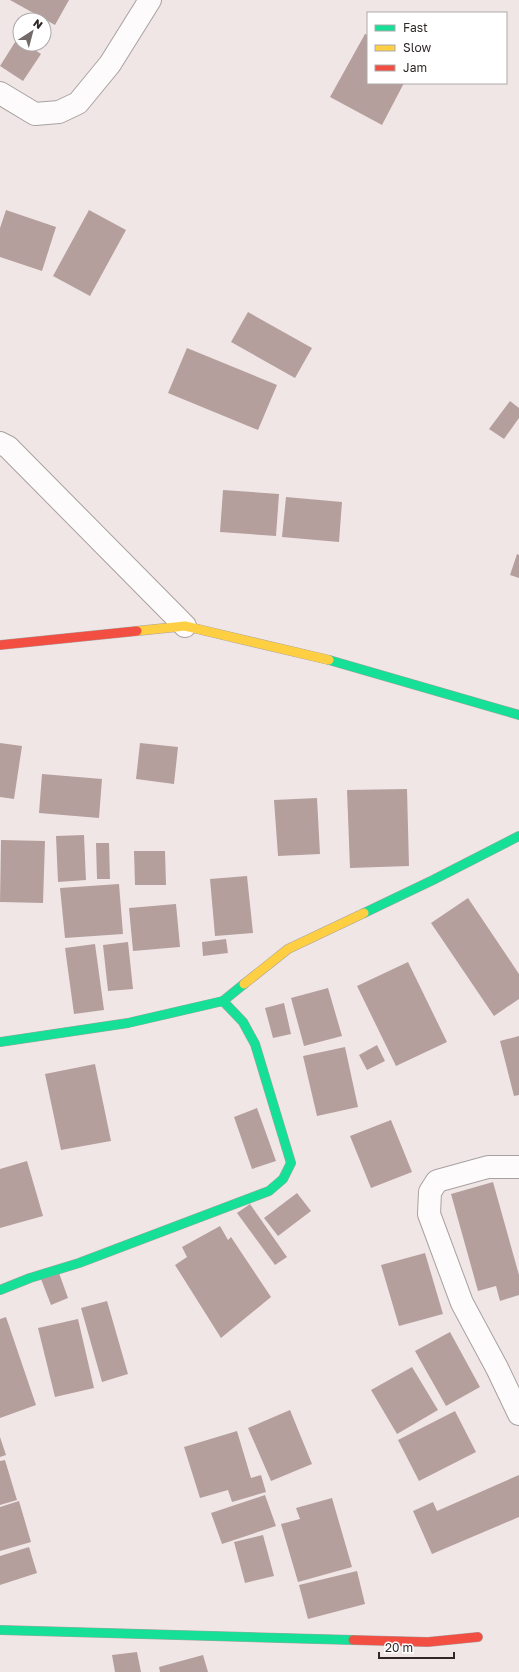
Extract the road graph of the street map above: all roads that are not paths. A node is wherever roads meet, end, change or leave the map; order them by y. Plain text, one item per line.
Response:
1 (150, 0) edge
2 (0, 93) edge
3 (0, 443) edge
4 (185, 626) junction
5 (0, 645) edge
6 (519, 715) edge
7 (519, 836) edge
8 (223, 1001) junction
9 (0, 1042) edge
10 (519, 1167) edge
11 (0, 1290) edge
12 (519, 1414) edge
13 (0, 1630) edge
14 (478, 1637) dead end

1 - 2 street
3 - 4 street
4 - 5 street
4 - 6 street
7 - 8 street
8 - 9 street
8 - 11 street
10 - 12 street
13 - 14 street

